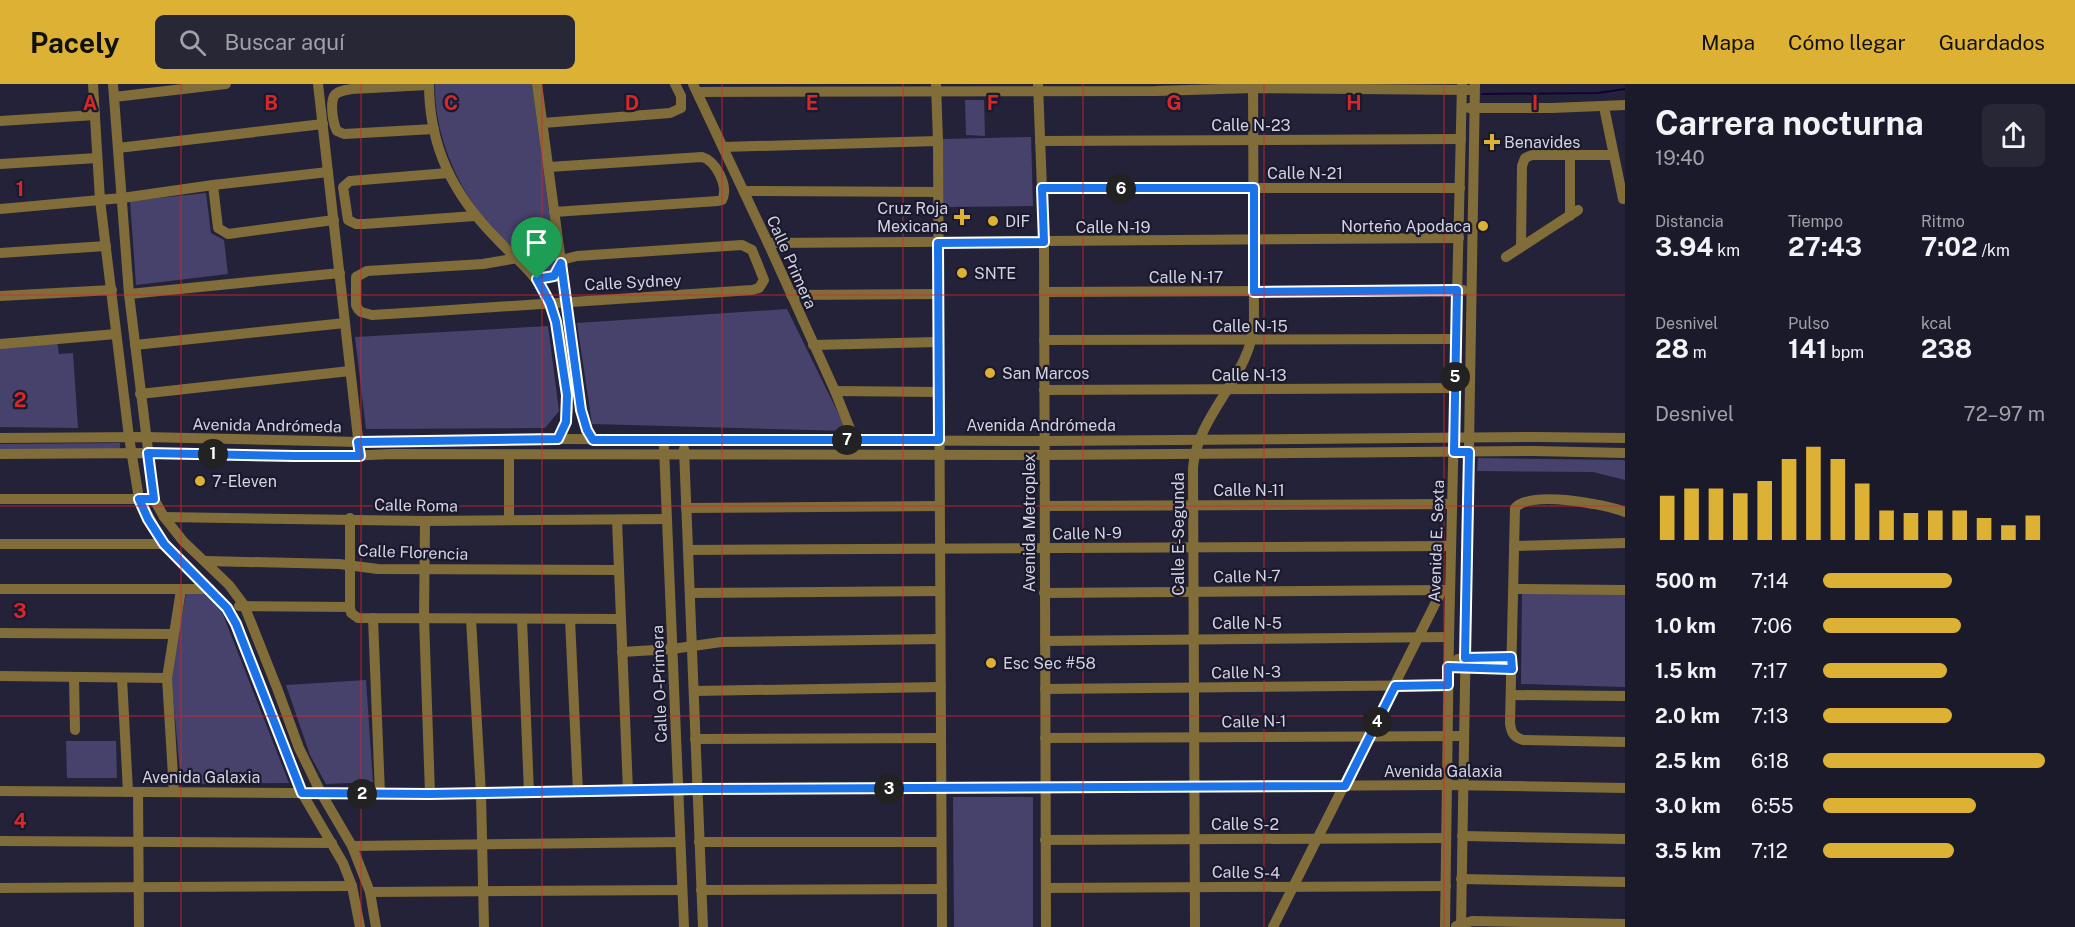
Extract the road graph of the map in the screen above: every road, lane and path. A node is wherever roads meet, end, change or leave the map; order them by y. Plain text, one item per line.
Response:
1 (93, 84) edge
2 (113, 84) edge
3 (226, 84) edge
4 (318, 84) edge
5 (429, 84) edge
6 (537, 84) edge
7 (675, 84) edge
8 (1254, 86) edge
9 (1038, 87) edge
10 (1462, 87) edge
11 (1475, 87) edge
12 (695, 88) edge
13 (936, 88) edge
14 (1156, 88) edge
15 (114, 97) junction
16 (1625, 105) edge
17 (1604, 107) junction
18 (1462, 108) junction
19 (1475, 108) junction
20 (95, 115) junction
21 (0, 121) edge
22 (543, 123) junction
23 (322, 124) junction
24 (434, 129) junction
25 (1461, 139) junction
26 (1254, 140) junction
27 (938, 141) junction
28 (1040, 141) junction
29 (723, 147) junction
30 (118, 148) junction
31 (1570, 155) junction
32 (1613, 155) junction
33 (98, 158) junction
34 (0, 164) edge
35 (549, 167) junction
36 (328, 172) junction
37 (448, 173) junction
38 (1623, 184) edge
39 (213, 185) junction
40 (1042, 188) junction
41 (1254, 188) junction
42 (1460, 188) junction
43 (744, 191) junction
44 (938, 192) junction
45 (122, 198) junction
46 (1623, 199) dead end
47 (100, 200) junction
48 (0, 209) edge
49 (554, 213) junction
50 (475, 216) junction
51 (334, 220) junction
52 (1459, 238) junction
53 (1254, 240) junction
54 (1044, 242) junction
55 (768, 243) junction
56 (938, 243) junction
57 (106, 246) junction
58 (1521, 247) junction
59 (0, 253) edge
60 (1506, 257) dead end
61 (518, 258) junction
62 (561, 263) junction
63 (340, 273) junction
64 (537, 279) junction
65 (112, 290) junction
66 (1457, 290) junction
67 (1472, 290) junction
68 (1044, 292) junction
69 (1254, 292) junction
70 (129, 294) junction
71 (938, 294) junction
72 (0, 296) edge
73 (791, 296) junction
74 (566, 301) junction
75 (550, 303) junction
76 (345, 323) junction
77 (116, 334) junction
78 (1456, 339) junction
79 (1044, 340) junction
80 (1253, 341) junction
81 (938, 342) junction
82 (0, 344) edge
83 (572, 344) junction
84 (135, 345) junction
85 (813, 345) junction
86 (560, 346) junction
87 (350, 371) junction
88 (1455, 388) junction
89 (1044, 390) junction
90 (1226, 390) junction
91 (835, 391) junction
92 (938, 392) junction
93 (140, 394) junction
94 (129, 437) junction
95 (145, 437) junction
96 (0, 438) edge
97 (1454, 438) junction
98 (1469, 438) junction
99 (1625, 438) edge
100 (558, 439) junction
101 (593, 440) junction
102 (663, 440) junction
103 (684, 440) junction
104 (856, 440) junction
105 (939, 440) junction
106 (1199, 440) junction
107 (1044, 441) junction
108 (358, 442) junction
109 (1454, 452) junction
110 (1469, 452) junction
111 (132, 453) junction
112 (148, 453) junction
113 (1195, 453) junction
114 (1625, 453) edge
115 (0, 454) edge
116 (509, 454) junction
117 (664, 454) junction
118 (684, 454) junction
119 (856, 454) junction
120 (939, 454) junction
121 (1045, 454) junction
122 (360, 456) junction
123 (0, 499) edge
124 (139, 499) junction
125 (154, 499) junction
126 (1452, 504) junction
127 (1193, 505) junction
128 (939, 506) junction
129 (1045, 506) junction
130 (686, 508) junction
131 (1625, 512) edge
132 (164, 517) junction
133 (350, 518) junction
134 (667, 519) junction
135 (509, 520) junction
136 (617, 520) junction
137 (425, 521) junction
138 (1625, 543) edge
139 (0, 544) edge
140 (164, 544) junction
141 (1451, 546) junction
142 (1514, 546) junction
143 (1193, 547) junction
144 (1044, 549) junction
145 (688, 550) junction
146 (939, 550) junction
147 (206, 561) junction
148 (350, 564) junction
149 (424, 569) junction
150 (618, 570) junction
151 (0, 589) edge
152 (210, 589) junction
153 (1514, 589) junction
154 (181, 590) junction
155 (1446, 590) junction
156 (1625, 590) edge
157 (940, 591) junction
158 (1194, 591) junction
159 (690, 593) junction
160 (1044, 593) junction
161 (244, 605) junction
162 (227, 608) junction
163 (350, 608) junction
164 (373, 618) junction
165 (424, 618) junction
166 (471, 619) junction
167 (570, 619) junction
168 (620, 619) junction
169 (522, 620) junction
170 (0, 633) edge
171 (173, 634) junction
172 (1449, 637) junction
173 (1193, 638) junction
174 (1420, 638) junction
175 (940, 639) junction
176 (1045, 641) junction
177 (692, 646) junction
178 (672, 649) junction
179 (621, 651) junction
180 (1448, 663) junction
181 (1465, 663) junction
182 (1511, 663) junction
183 (0, 676) edge
184 (74, 678) junction
185 (122, 678) junction
186 (167, 678) junction
187 (1448, 685) junction
188 (1395, 686) junction
189 (941, 687) junction
190 (1194, 688) junction
191 (1045, 689) junction
192 (694, 691) junction
193 (1511, 695) junction
194 (1625, 696) edge
195 (75, 730) dead end
196 (1447, 735) junction
197 (1370, 736) junction
198 (1464, 736) junction
199 (1195, 737) junction
200 (940, 738) junction
201 (1045, 738) junction
202 (695, 739) junction
203 (1625, 742) edge
204 (1446, 785) junction
205 (1462, 785) junction
206 (1195, 786) junction
207 (1345, 786) junction
208 (1044, 787) junction
209 (1625, 788) edge
210 (678, 789) junction
211 (697, 789) junction
212 (941, 789) junction
213 (628, 791) junction
214 (0, 792) edge
215 (133, 792) junction
216 (174, 792) junction
217 (578, 792) junction
218 (302, 793) junction
219 (321, 793) junction
220 (529, 793) junction
221 (380, 794) junction
222 (430, 794) junction
223 (481, 794) junction
224 (1462, 836) junction
225 (1319, 838) junction
226 (1446, 838) junction
227 (1195, 839) junction
228 (1625, 839) edge
229 (1045, 840) junction
230 (0, 841) edge
231 (138, 841) junction
232 (680, 842) junction
233 (699, 842) junction
234 (941, 842) junction
235 (332, 843) junction
236 (482, 845) junction
237 (352, 846) junction
238 (1461, 879) junction
239 (1625, 882) edge
240 (352, 886) junction
241 (1195, 886) junction
242 (1446, 886) junction
243 (139, 887) junction
244 (0, 888) edge
245 (1046, 888) junction
246 (1294, 888) junction
247 (942, 889) junction
248 (682, 890) junction
249 (701, 890) junction
250 (483, 891) junction
251 (370, 892) junction
252 (1625, 924) edge
253 (1458, 926) edge
254 (139, 927) edge
255 (360, 927) edge
256 (376, 927) edge
257 (484, 927) edge
258 (684, 927) edge
259 (703, 927) edge
260 (942, 927) edge
261 (1046, 927) edge
262 (1195, 927) edge
263 (1274, 927) edge
264 (1445, 927) edge

1 - 20 street
2 - 15 street
3 - 15 street
4 - 23 street
5 - 24 street
5 - 24 street
6 - 22 street
7 - 22 street
8 - 10 street
8 - 14 street
8 - 26 street, Calle E-Segunda
9 - 13 street
9 - 14 street
9 - 28 street, Avenida Metroplex
10 - 11 street
10 - 18 street, Avenida E. Sexta
11 - 19 street, Avenida E. Sexta
12 - 13 street
12 - 29 street, Calle Primera
13 - 27 street
15 - 30 street
16 - 17 street
17 - 19 street
17 - 32 street
18 - 19 street
18 - 25 street, Avenida E. Sexta
19 - 67 street, Avenida E. Sexta
20 - 21 street
20 - 33 street
22 - 35 street
23 - 30 street
23 - 36 street
24 - 37 street
25 - 26 street, Calle N-23
25 - 42 street, Avenida E. Sexta
26 - 28 street, Calle N-23
26 - 41 street, Calle E-Segunda
27 - 29 street
27 - 44 street
28 - 40 street, Avenida Metroplex
29 - 43 street, Calle Primera
30 - 45 street
31 - 32 street
31 - 58 street
31 - 58 street
32 - 38 street
33 - 34 street
33 - 47 street
35 - 49 street
35 - 49 street
36 - 39 street
36 - 51 street
37 - 50 street
37 - 50 street
38 - 46 street
39 - 45 street
39 - 51 street
40 - 41 street, Calle N-21
40 - 54 street, Avenida Metroplex
41 - 42 street, Calle N-21
41 - 53 street, Calle E-Segunda
42 - 52 street, Avenida E. Sexta
43 - 44 street
43 - 55 street, Calle Primera
44 - 56 street
45 - 47 street
45 - 70 street
47 - 48 street
47 - 57 street
49 - 62 street
50 - 61 street
51 - 63 street
52 - 53 street, Calle N-19
52 - 66 street, Avenida E. Sexta
53 - 54 street, Calle N-19
53 - 69 street, Calle E-Segunda
54 - 56 street, Calle N-19
54 - 68 street, Avenida Metroplex
55 - 56 street, Calle N-19
55 - 73 street, Calle Primera
56 - 71 street
57 - 59 street
57 - 65 street
58 - 60 street
61 - 64 street
61 - 75 street, Calle Sydney
62 - 64 street
62 - 74 street
62 - 74 street, Calle Sydney
63 - 70 street
63 - 76 street
64 - 75 street
65 - 72 street
65 - 77 street
66 - 67 street, Calle N-17
66 - 69 street, Calle N-17
66 - 78 street, Avenida E. Sexta
67 - 98 street, Avenida E. Sexta
68 - 69 street, Calle N-17
68 - 79 street, Avenida Metroplex
69 - 80 street, Calle E-Segunda
70 - 84 street
71 - 73 street
71 - 81 street
73 - 85 street, Calle Primera
74 - 75 street, Calle Sydney
74 - 83 street
75 - 86 street
76 - 84 street
76 - 87 street
77 - 82 street
77 - 94 street
78 - 80 street, Calle N-15
78 - 88 street, Avenida E. Sexta
79 - 80 street, Calle N-15
79 - 89 street, Avenida Metroplex
80 - 90 street, Calle E-Segunda
81 - 85 street
81 - 92 street
83 - 86 street
83 - 101 street
84 - 93 street
85 - 91 street, Calle Primera
86 - 100 street
87 - 93 street
87 - 108 street
88 - 90 street, Calle N-13
88 - 97 street, Avenida E. Sexta
89 - 90 street, Calle N-13
89 - 107 street, Avenida Metroplex
90 - 106 street, Calle E-Segunda
91 - 92 street
91 - 104 street, Calle Primera
92 - 105 street
93 - 95 street
94 - 95 street, Avenida Andrómeda
94 - 96 street, Avenida Andrómeda
94 - 111 street
95 - 108 street, Avenida Andrómeda
95 - 112 street
97 - 98 street, Avenida Andrómeda
97 - 106 street, Avenida Andrómeda
97 - 109 street, Avenida E. Sexta
98 - 99 street, Avenida Andrómeda
98 - 110 street, Avenida E. Sexta
100 - 101 street, Avenida Andrómeda
100 - 108 street, Avenida Andrómeda
101 - 102 street, Avenida Andrómeda
102 - 103 street, Avenida Andrómeda
102 - 117 street, Calle O-Primera
103 - 104 street, Avenida Andrómeda
103 - 118 street, Calle O-Primera
104 - 105 street, Avenida Andrómeda
104 - 119 street, Calle Primera
105 - 107 street, Avenida Andrómeda
105 - 120 street
106 - 107 street, Avenida Andrómeda
106 - 113 street, Calle E-Segunda
107 - 121 street, Avenida Metroplex
108 - 122 street
109 - 110 street, Avenida Andrómeda
109 - 113 street, Avenida Andrómeda
109 - 126 street, Avenida E. Sexta
110 - 114 street, Avenida Andrómeda
110 - 181 street, Avenida E. Sexta
111 - 112 street, Avenida Andrómeda
111 - 115 street, Avenida Andrómeda
111 - 124 street
112 - 122 street, Avenida Andrómeda
112 - 125 street
113 - 121 street, Avenida Andrómeda
113 - 127 street, Calle E-Segunda
116 - 117 street, Avenida Andrómeda
116 - 122 street, Avenida Andrómeda
116 - 135 street
117 - 118 street, Avenida Andrómeda
117 - 134 street, Calle O-Primera
118 - 119 street, Avenida Andrómeda
118 - 130 street, Calle O-Primera
119 - 120 street, Avenida Andrómeda
120 - 121 street, Avenida Andrómeda
120 - 128 street
121 - 129 street, Avenida Metroplex
123 - 124 street
124 - 125 street
124 - 140 street
125 - 132 street
126 - 127 street, Calle N-11
126 - 141 street, Avenida E. Sexta
127 - 129 street, Calle N-11
127 - 143 street, Calle E-Segunda
128 - 130 street
128 - 146 street
129 - 144 street, Avenida Metroplex
130 - 145 street, Calle O-Primera
131 - 142 street
132 - 133 street, Calle Roma
132 - 147 street
133 - 137 street, Calle Roma
133 - 148 street
134 - 136 street, Calle Roma
134 - 178 street, Calle O-Primera
135 - 136 street, Calle Roma
135 - 137 street, Calle Roma
136 - 150 street
137 - 149 street
138 - 142 street
139 - 140 street
140 - 152 street
141 - 143 street, Calle N-9
141 - 155 street, Avenida E. Sexta
142 - 153 street
143 - 144 street, Calle N-9
143 - 158 street, Calle E-Segunda
144 - 146 street, Calle N-9
144 - 160 street, Avenida Metroplex
145 - 146 street, Calle N-9
145 - 159 street, Calle O-Primera
146 - 157 street
147 - 148 street, Calle Florencia
147 - 161 street
148 - 149 street, Calle Florencia
148 - 163 street
149 - 150 street, Calle Florencia
149 - 165 street
150 - 168 street
151 - 154 street
152 - 154 street
152 - 162 street
153 - 156 street
153 - 182 street
154 - 171 street
155 - 158 street, Calle N-7
155 - 172 street, Avenida E. Sexta
155 - 174 street
157 - 159 street
157 - 175 street
158 - 160 street, Calle N-7
158 - 173 street, Calle E-Segunda
159 - 177 street, Calle O-Primera
160 - 176 street, Avenida Metroplex
161 - 162 street
161 - 163 street
161 - 219 street
162 - 218 street
163 - 164 street
164 - 165 street
164 - 221 street
165 - 166 street
165 - 222 street
166 - 169 street
166 - 223 street
167 - 168 street
167 - 169 street
167 - 217 street
168 - 179 street
169 - 220 street
170 - 171 street
171 - 186 street
172 - 174 street, Calle N-5
172 - 180 street, Avenida E. Sexta
173 - 174 street, Calle N-5
173 - 176 street, Calle N-5
173 - 190 street, Calle E-Segunda
174 - 188 street
175 - 177 street
175 - 189 street
176 - 191 street, Avenida Metroplex
177 - 178 street
177 - 192 street, Calle O-Primera
178 - 179 street
178 - 210 street, Calle O-Primera
179 - 213 street
180 - 181 street
180 - 187 street, Avenida E. Sexta
181 - 182 street
181 - 198 street, Avenida E. Sexta
182 - 193 street
183 - 184 street
184 - 185 street
184 - 195 street
185 - 186 street
185 - 215 street
186 - 216 street
187 - 188 street, Calle N-3
187 - 196 street, Avenida E. Sexta
188 - 190 street, Calle N-3
188 - 197 street
189 - 192 street
189 - 200 street
190 - 191 street, Calle N-3
190 - 199 street, Calle E-Segunda
191 - 201 street, Avenida Metroplex
192 - 202 street, Calle O-Primera
193 - 194 street
193 - 203 street
196 - 197 street, Calle N-1
196 - 198 street, Calle N-1
196 - 204 street, Avenida E. Sexta
197 - 199 street, Calle N-1
197 - 207 street
198 - 205 street, Avenida E. Sexta
199 - 201 street, Calle N-1
199 - 206 street, Calle E-Segunda
200 - 202 street
200 - 212 street
201 - 208 street, Avenida Metroplex
202 - 211 street, Calle O-Primera
204 - 205 street, Avenida Galaxia
204 - 207 street, Avenida Galaxia
204 - 226 street, Avenida E. Sexta
205 - 209 street, Avenida Galaxia
205 - 224 street, Avenida E. Sexta
206 - 207 street, Avenida Galaxia
206 - 208 street, Avenida Galaxia
206 - 227 street, Calle E-Segunda
207 - 225 street
208 - 212 street, Avenida Galaxia
208 - 229 street, Avenida Metroplex
210 - 211 street, Avenida Galaxia
210 - 213 street, Avenida Galaxia
210 - 232 street, Calle O-Primera
211 - 212 street, Avenida Galaxia
211 - 233 street, Calle O-Primera
212 - 234 street
213 - 217 street, Avenida Galaxia
214 - 215 street, Avenida Galaxia
215 - 216 street, Avenida Galaxia
215 - 231 street
216 - 218 street, Avenida Galaxia
217 - 220 street, Avenida Galaxia
218 - 219 street, Avenida Galaxia
218 - 235 street
219 - 221 street, Avenida Galaxia
219 - 237 street
220 - 223 street, Avenida Galaxia
221 - 222 street, Avenida Galaxia
222 - 223 street, Avenida Galaxia
223 - 236 street
224 - 228 street
224 - 238 street, Avenida E. Sexta
225 - 226 street, Calle S-2
225 - 227 street, Calle S-2
225 - 246 street
226 - 242 street, Avenida E. Sexta
227 - 229 street, Calle S-2
227 - 241 street, Calle E-Segunda
229 - 245 street, Avenida Metroplex
230 - 231 street
231 - 235 street
231 - 243 street
232 - 236 street
232 - 248 street, Calle O-Primera
233 - 234 street
233 - 249 street, Calle O-Primera
234 - 247 street
235 - 240 street
236 - 237 street
236 - 250 street
237 - 251 street
238 - 239 street
238 - 253 street, Avenida E. Sexta
240 - 243 street
240 - 255 street
241 - 245 street, Calle S-4
241 - 246 street, Calle S-4
241 - 262 street, Calle E-Segunda
242 - 246 street, Calle S-4
242 - 264 street, Avenida E. Sexta
243 - 244 street
243 - 254 street
245 - 261 street, Avenida Metroplex
246 - 263 street
247 - 249 street
247 - 260 street
248 - 250 street
248 - 258 street, Calle O-Primera
249 - 259 street, Calle O-Primera
250 - 251 street
250 - 257 street
251 - 256 street
252 - 253 street

